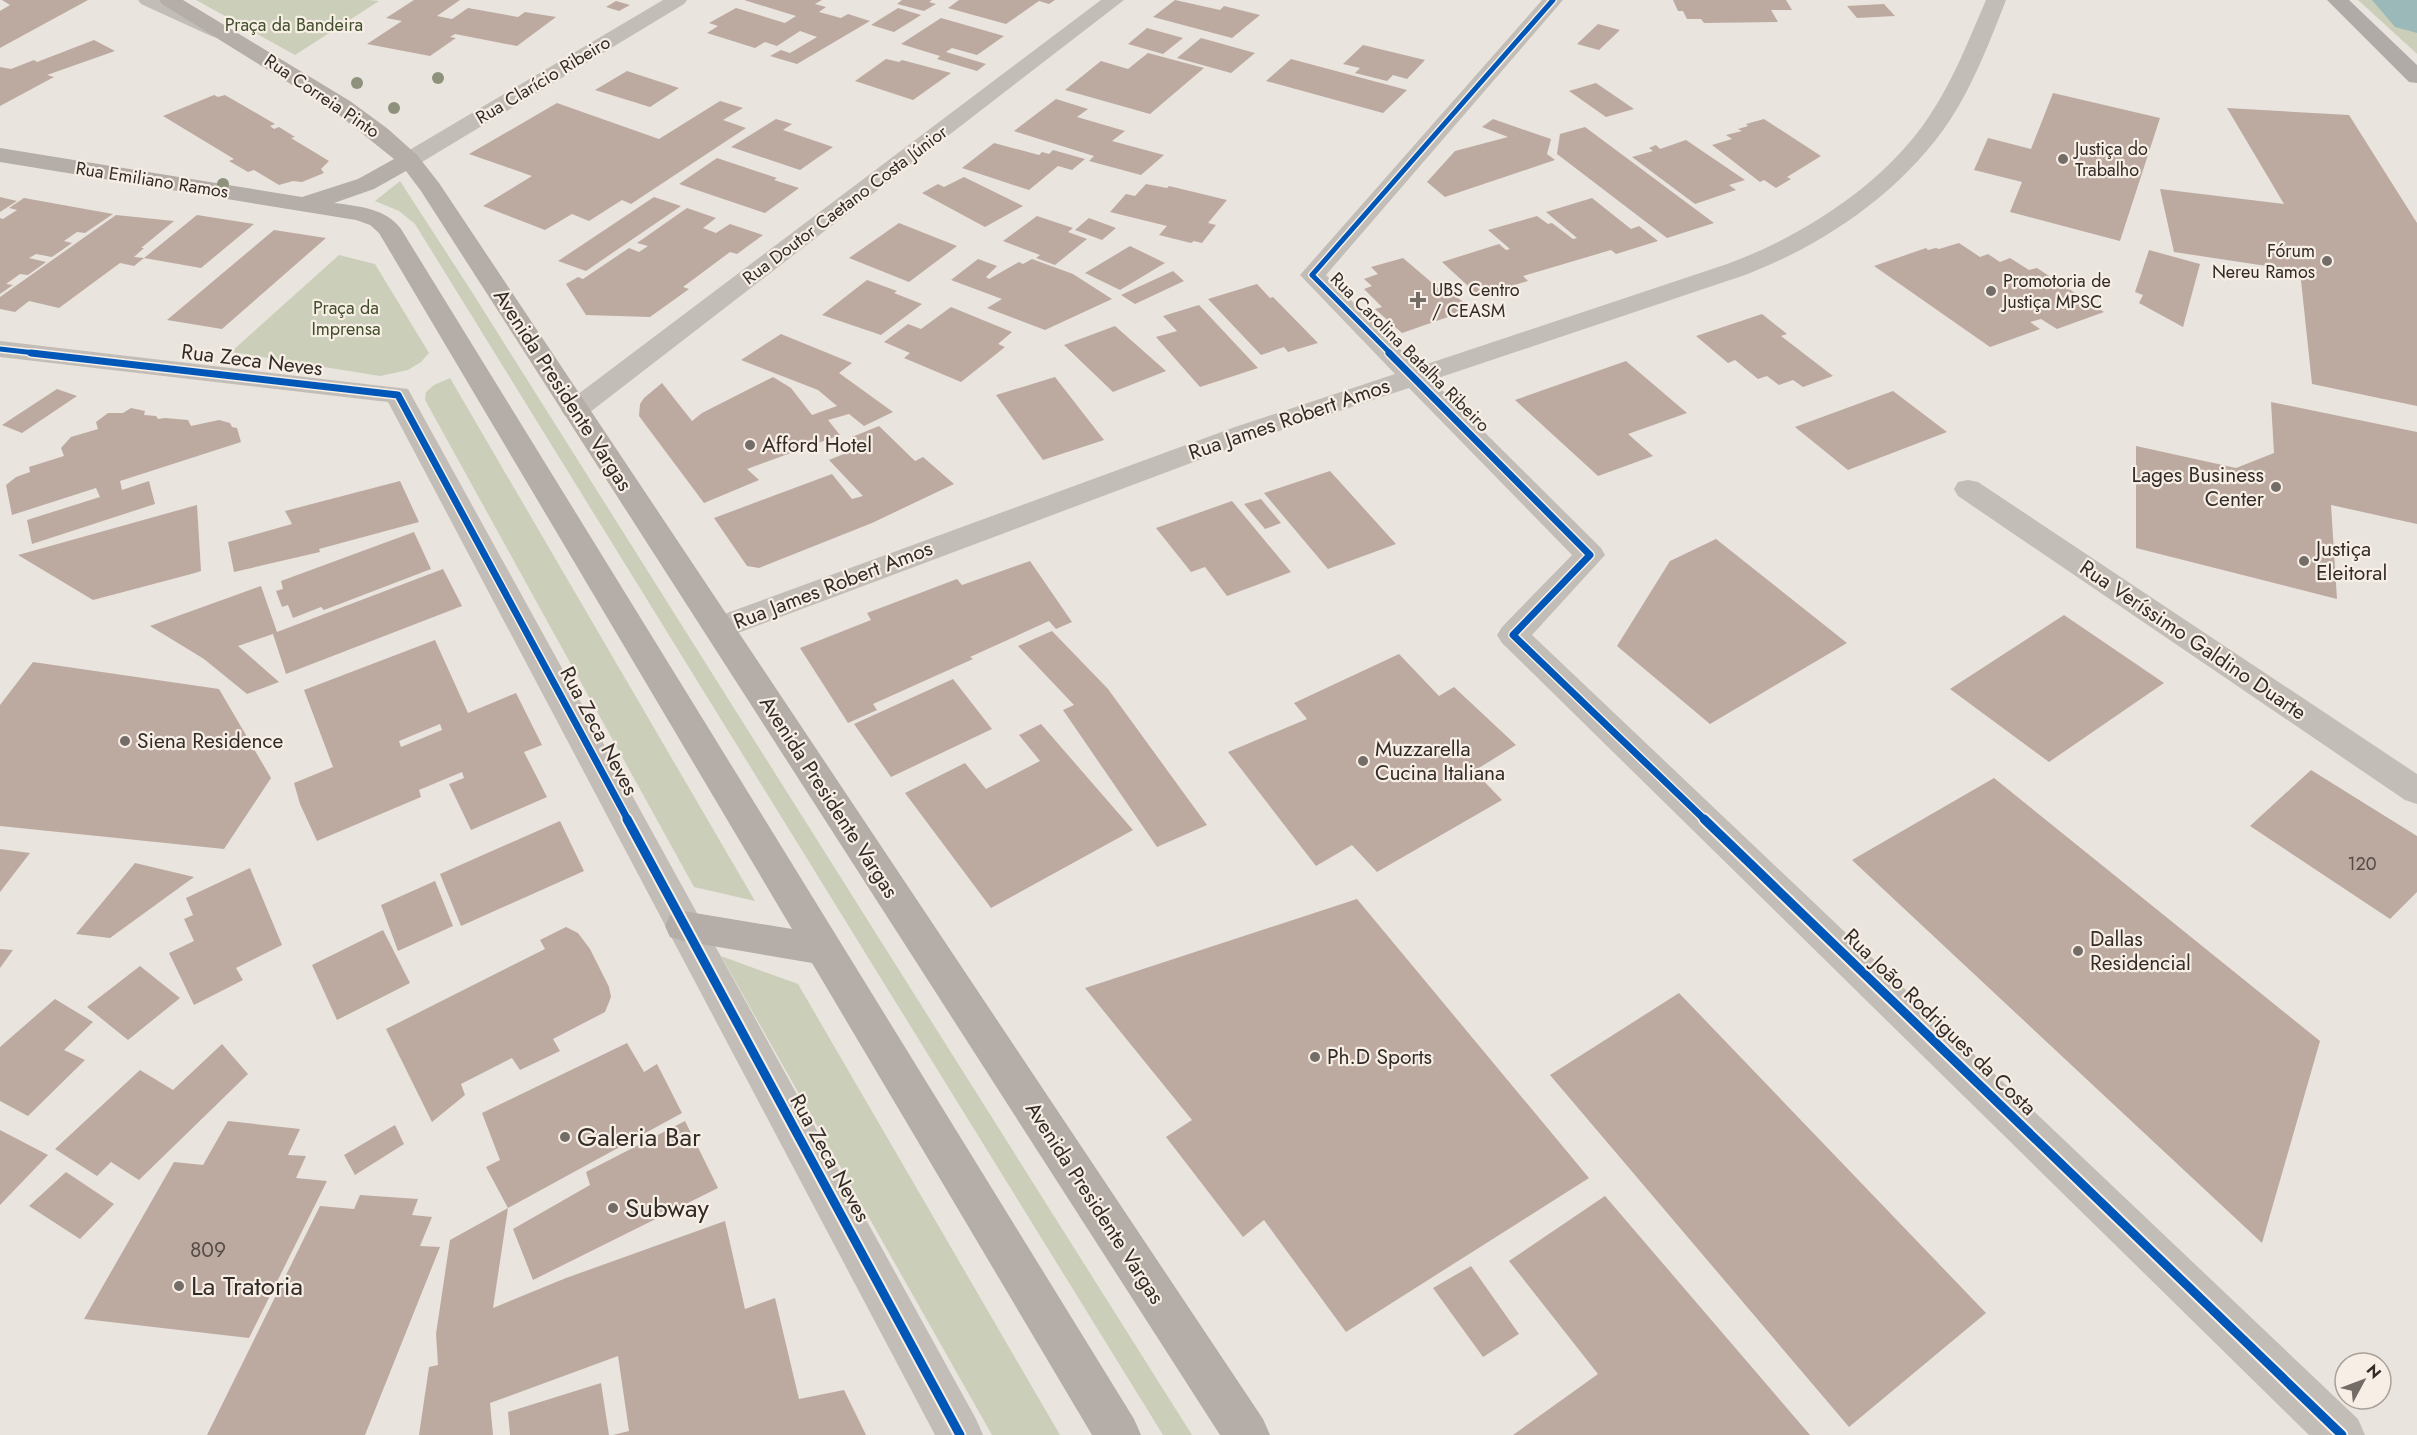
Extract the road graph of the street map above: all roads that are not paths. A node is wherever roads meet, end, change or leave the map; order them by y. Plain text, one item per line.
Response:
1 (148, 0) edge
2 (169, 0) edge
3 (677, 0) edge
4 (1114, 0) edge
5 (1553, 0) edge
6 (1996, 0) edge
7 (2337, 0) edge
8 (238, 41) junction
9 (2417, 77) edge
10 (0, 155) edge
11 (409, 160) junction
12 (304, 204) junction
13 (0, 349) edge
14 (1413, 377) junction
15 (576, 410) junction
16 (1968, 489) dead end
17 (719, 628) junction
18 (1513, 635) joint
19 (2417, 791) edge
20 (683, 926) junction
21 (825, 950) junction
22 (960, 1435) edge
23 (1118, 1435) edge
24 (1247, 1435) edge
25 (2342, 1435) edge

1 - 8 street
2 - 8 main road, Rua Correia Pinto
3 - 11 street, Rua Clarício Ribeiro
4 - 15 street, Rua Doutor Caetano Costa Júnior
5 - 14 street, Rua Carolina Batalha Ribeiro
6 - 14 street, Rua James Robert Amos
7 - 9 main road
8 - 11 main road, Rua Correia Pinto
10 - 12 main road, Rua Emiliano Ramos
11 - 12 main road
11 - 15 main road, Avenida Presidente Vargas
12 - 21 main road
13 - 20 street, Rua Zeca Neves
14 - 17 street, Rua James Robert Amos
14 - 18 street, Rua Carolina Batalha Ribeiro
15 - 17 main road, Avenida Presidente Vargas
16 - 19 street, Rua Veríssimo Galdino Duarte
17 - 24 main road, Avenida Presidente Vargas
18 - 25 street, Rua João Rodrigues da Costa
20 - 21 main road
20 - 22 street, Rua Zeca Neves
21 - 23 main road

